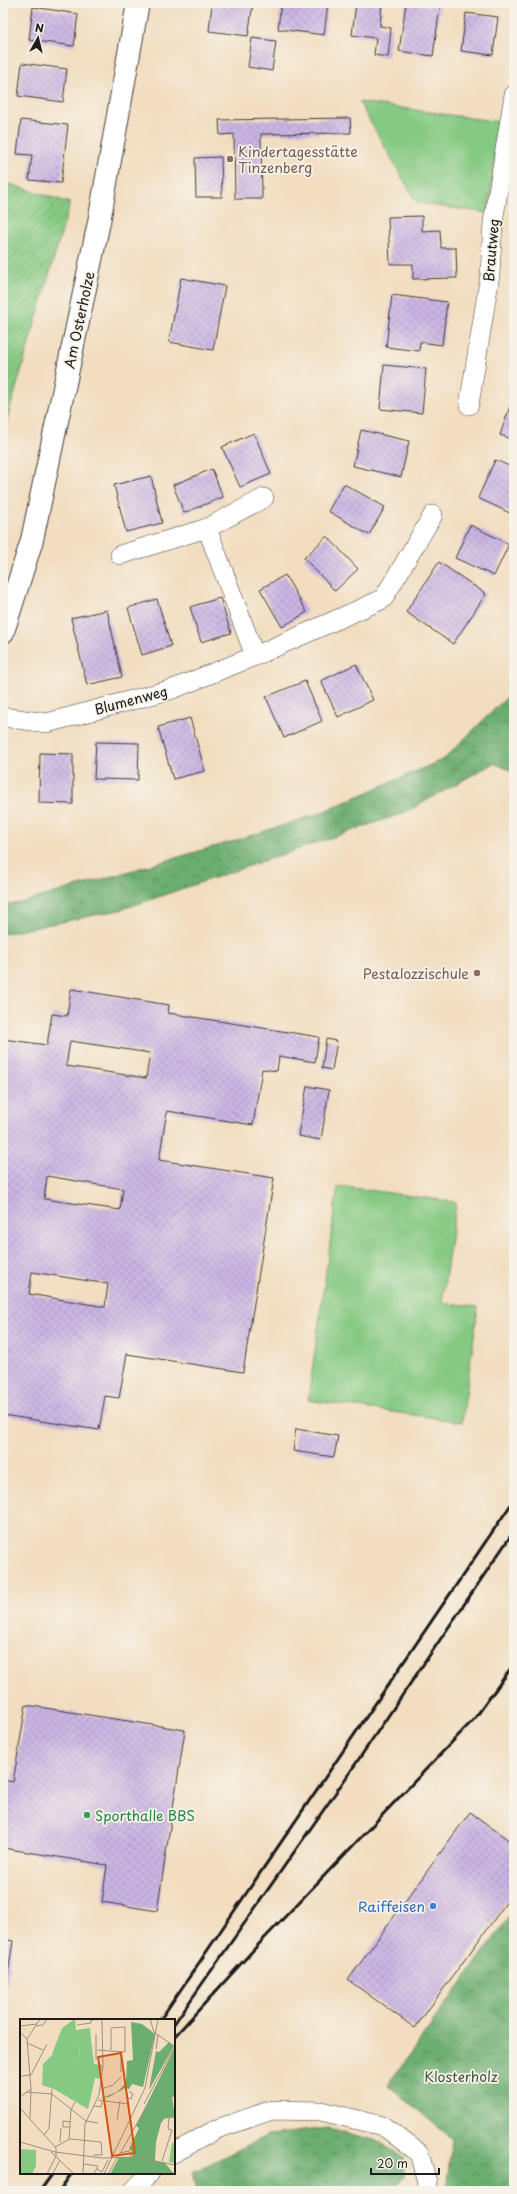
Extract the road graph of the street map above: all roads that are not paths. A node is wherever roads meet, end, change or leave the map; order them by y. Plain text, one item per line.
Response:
1 (138, 3) edge
2 (514, 95) edge
3 (469, 405) dead end
4 (264, 498) dead end
5 (433, 515) dead end
6 (207, 528) junction
7 (120, 555) dead end
8 (3, 632) edge
9 (255, 656) junction
10 (3, 717) edge
11 (175, 2152) edge
12 (149, 2174) edge
13 (133, 2191) edge
14 (426, 2191) edge

1 - 8 street, Am Osterholze
2 - 3 street, Brautweg
4 - 6 street
5 - 9 street, Blumenweg
6 - 7 street
6 - 9 street
9 - 10 street, Blumenweg
11 - 14 street
12 - 13 street

